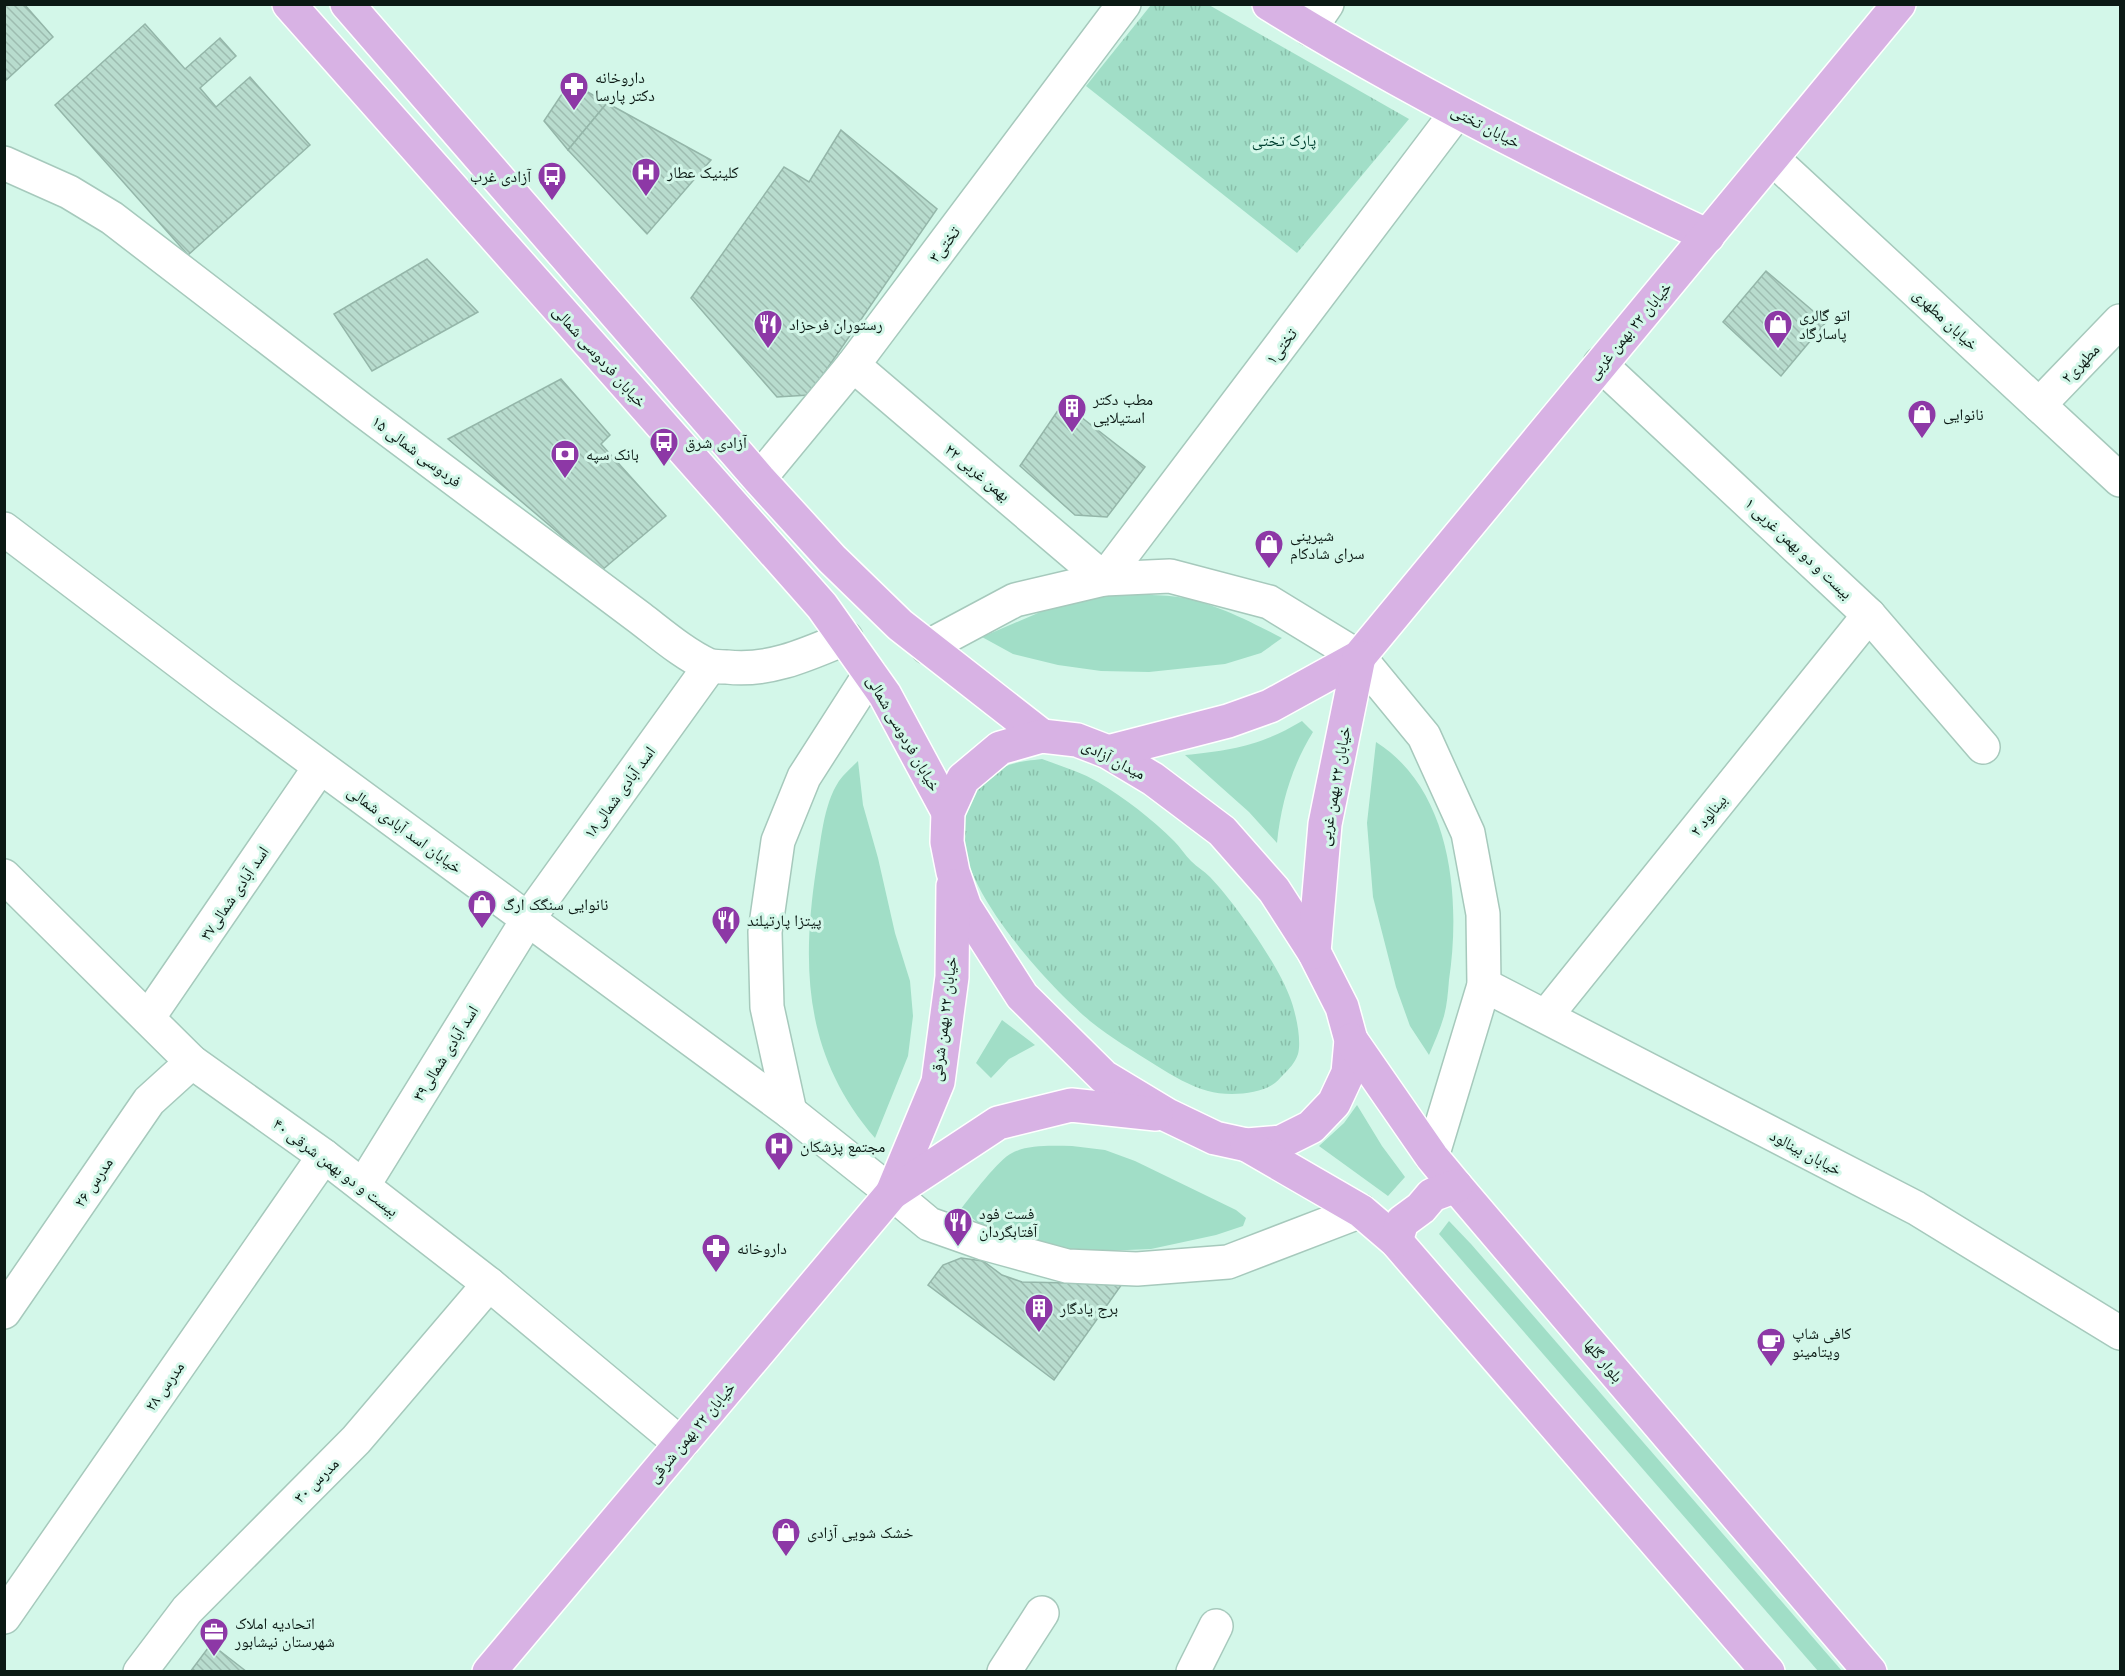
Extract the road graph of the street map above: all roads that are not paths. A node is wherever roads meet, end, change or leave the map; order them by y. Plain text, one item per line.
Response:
1 (289, 4) edge
2 (347, 4) edge
3 (1124, 4) edge
4 (1269, 4) edge
5 (1899, 4) edge
6 (1318, 17) edge
7 (1457, 112) junction
8 (1772, 158) junction
9 (4, 163) edge
10 (1708, 236) junction
11 (2121, 321) edge
12 (1600, 364) junction
13 (853, 365) junction
14 (2039, 405) junction
15 (759, 479) junction
16 (2121, 480) edge
17 (4, 529) edge
18 (1104, 579) junction
19 (1869, 615) junction
20 (846, 638) junction
21 (927, 647) junction
22 (1359, 657) junction
23 (710, 666) junction
24 (870, 674) junction
25 (1042, 736) junction
26 (1983, 747) dead end
27 (1108, 752) junction
28 (320, 767) junction
29 (948, 812) junction
30 (953, 872) junction
31 (10, 893) edge
32 (528, 919) junction
33 (1314, 952) junction
34 (1484, 985) junction
35 (1546, 1016) junction
36 (148, 1018) junction
37 (1351, 1040) junction
38 (192, 1062) junction
39 (790, 1112) junction
40 (1167, 1115) junction
41 (1247, 1145) junction
42 (324, 1156) junction
43 (1432, 1157) junction
44 (363, 1186) junction
45 (1456, 1186) junction
46 (892, 1193) junction
47 (1361, 1212) junction
48 (1396, 1241) junction
49 (489, 1284) junction
50 (4, 1312) edge
51 (2121, 1333) edge
52 (681, 1444) junction
53 (1042, 1613) dead end
54 (4, 1617) edge
55 (1216, 1626) dead end
56 (140, 1671) edge
57 (489, 1671) edge
58 (1004, 1671) edge
59 (1193, 1671) edge
60 (1768, 1671) edge
61 (1870, 1671) edge

1 - 20 main road, خیابان فردوسی شمالی
2 - 15 main road
3 - 13 street, تختی۳
4 - 6 main road, خیابان تختی
5 - 8 main road, خیابان ۲۲ بهمن غربی
6 - 7 main road, خیابان تختی
7 - 10 main road, خیابان تختی
7 - 18 street, تختی۱
8 - 10 main road, خیابان ۲۲ بهمن غربی
8 - 14 street, خیابان مطهری
9 - 23 street, فردوسی شمالی ۱۵
10 - 12 main road, خیابان ۲۲ بهمن غربی
11 - 14 street, مطهری۲
12 - 19 street, بیست و دو بهمن غربی ۱
12 - 22 main road, خیابان ۲۲ بهمن غربی
13 - 15 street, تختی۳
13 - 18 street, ۲۲ بهمن غربی
14 - 16 street, خیابان مطهری
15 - 21 main road
17 - 28 street, خیابان اسد آبادی شمالی
18 - 21 street
18 - 22 street
19 - 26 street, بیست و دو بهمن غربی ۱
19 - 35 street, بینالود ۲
20 - 23 street, فردوسی شمالی ۱۵
20 - 24 main road, خیابان فردوسی شمالی
21 - 25 main road
22 - 27 main road, خیابان ۲۲ بهمن غربی
22 - 33 main road, خیابان ۲۲ بهمن غربی
22 - 34 street
23 - 32 street, اسد آبادی شمالی۱۸
24 - 29 main road, خیابان فردوسی شمالی
24 - 39 street
25 - 27 main road, میدان آزادی
25 - 29 main road, میدان آزادی
27 - 33 main road, میدان آزادی
28 - 32 street, خیابان اسد آبادی شمالی
28 - 36 street, اسد آبادی شمالی۳۷
29 - 30 main road, میدان آزادی
30 - 40 main road, میدان آزادی
30 - 46 main road, خیابان ۲۲ بهمن شرقی
31 - 36 street, بیست و دو بهمن شرقی ۴۰
32 - 39 street, خیابان اسد آبادی شمالی
32 - 44 street, اسد آبادی شمالی۳۹
33 - 37 main road, میدان آزادی
34 - 35 street, خیابان بینالود
34 - 43 street
35 - 51 street, خیابان بینالود
36 - 38 street, بیست و دو بهمن شرقی ۴۰
37 - 41 main road, میدان آزادی
37 - 43 main road, بلوار گلها
38 - 42 street, بیست و دو بهمن شرقی ۴۰
38 - 50 street, مدرس ۲۶
39 - 46 street, خیابان اسد آبادی شمالی
40 - 41 main road, میدان آزادی
40 - 46 main road, خیابان ۲۲ بهمن شرقی
41 - 47 main road
42 - 44 street, بیست و دو بهمن شرقی ۴۰
42 - 54 street, مدرس ۲۸
43 - 45 main road, بلوار گلها
44 - 49 street, بیست و دو بهمن شرقی ۴۰
45 - 48 main road
45 - 61 main road, بلوار گلها
46 - 47 street, خیابان اسد آبادی شمالی
46 - 52 main road, خیابان ۲۲ بهمن شرقی
47 - 48 main road
48 - 60 main road
49 - 52 street, بیست و دو بهمن شرقی ۴۰
49 - 56 street, مدرس ۳۰
52 - 57 main road, خیابان ۲۲ بهمن شرقی
53 - 58 street
55 - 59 street

